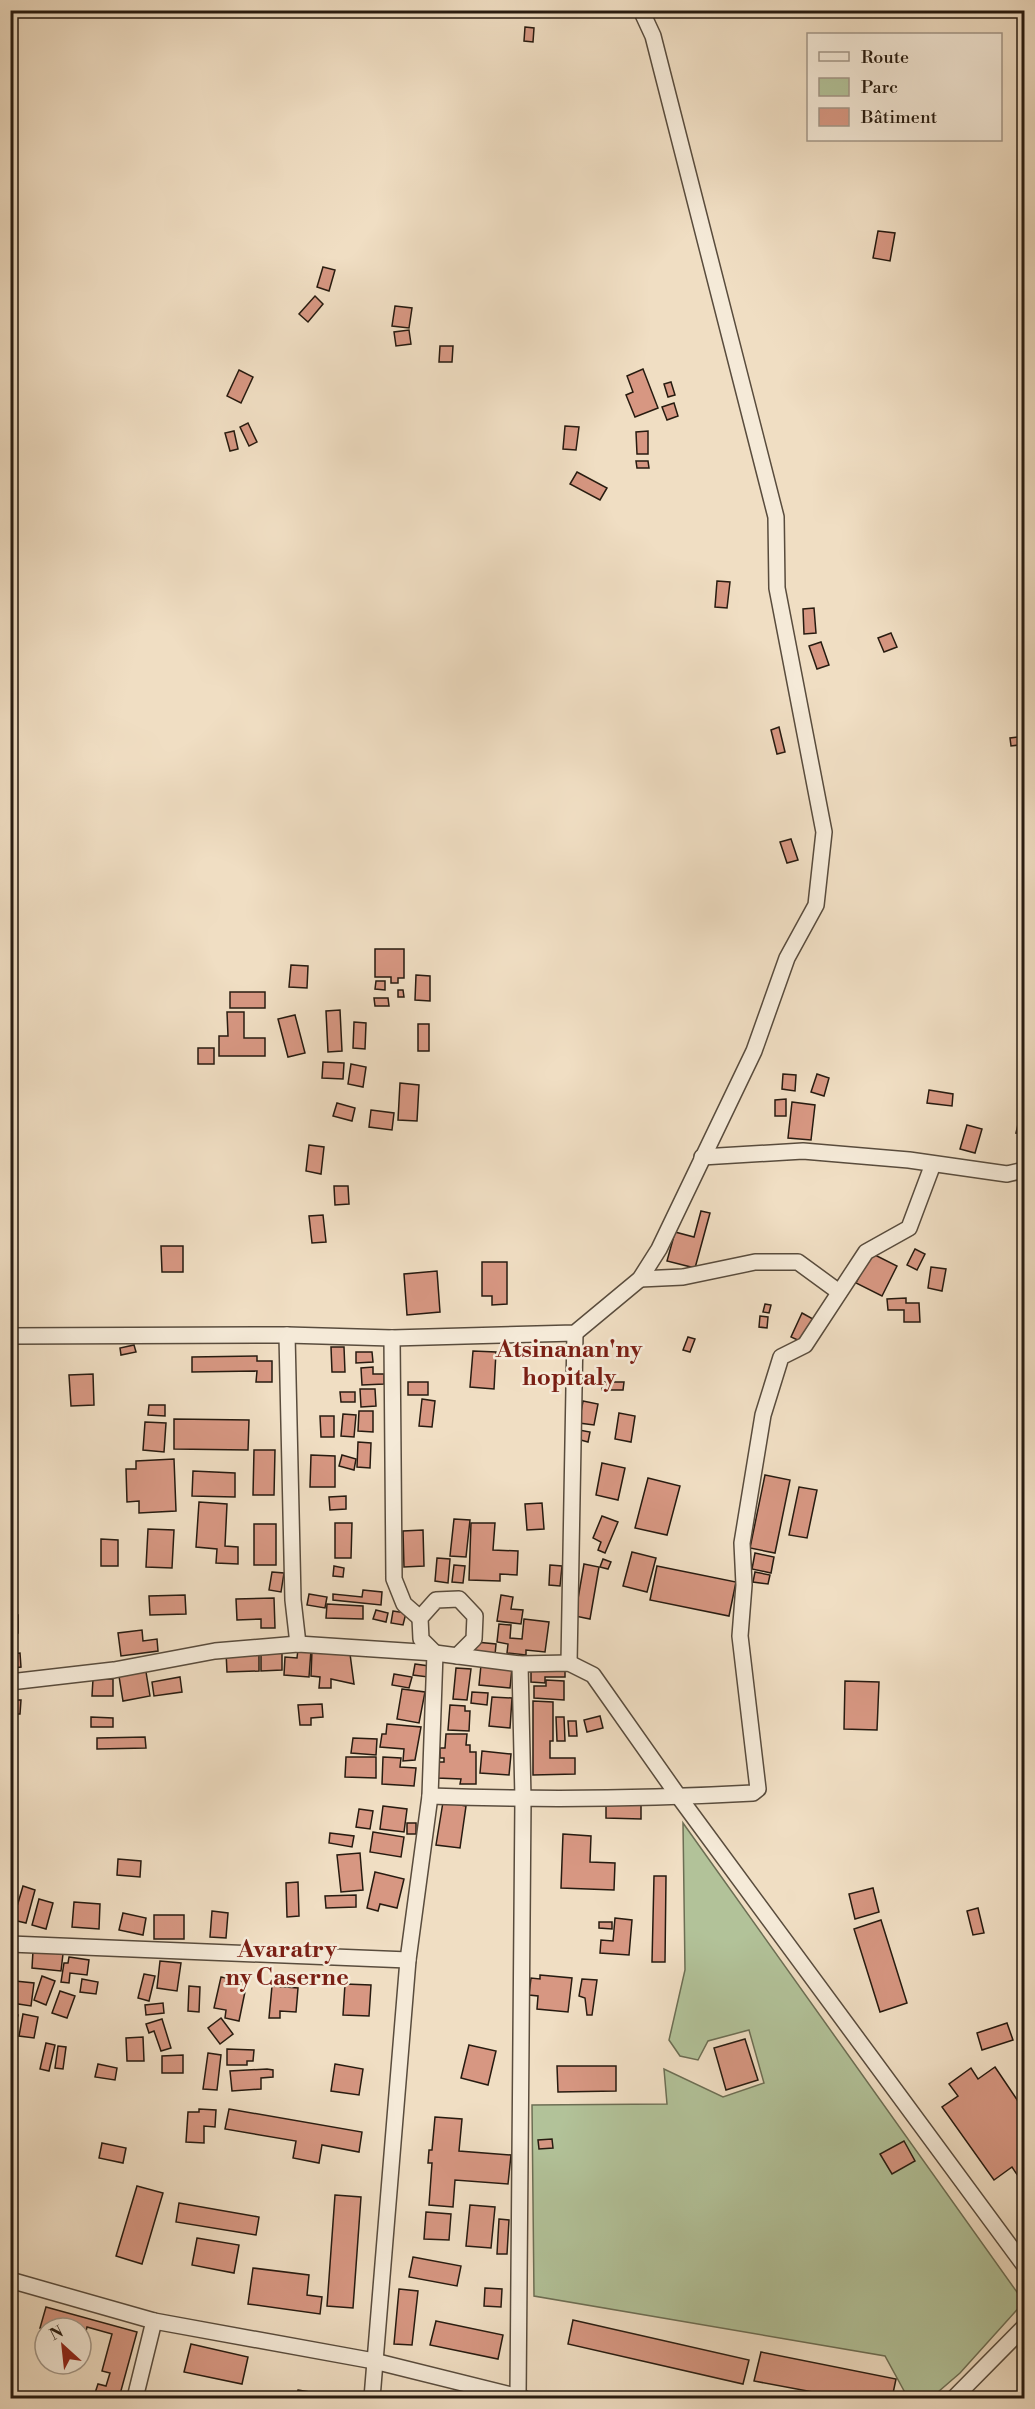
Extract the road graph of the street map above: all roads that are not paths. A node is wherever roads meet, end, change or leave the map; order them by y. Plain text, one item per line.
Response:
1 (641, 10) edge
2 (702, 1157) junction
3 (933, 1164) junction
4 (1024, 1170) edge
5 (640, 1279) junction
6 (839, 1292) junction
7 (575, 1333) junction
8 (287, 1335) junction
9 (10, 1336) edge
10 (392, 1338) junction
11 (420, 1618) junction
12 (298, 1644) junction
13 (435, 1653) junction
14 (457, 1656) junction
15 (569, 1663) junction
16 (520, 1664) junction
17 (10, 1682) edge
18 (430, 1796) junction
19 (679, 1797) junction
20 (523, 1799) junction
21 (10, 1944) edge
22 (408, 1960) junction
23 (1024, 2265) edge
24 (10, 2280) edge
25 (154, 2320) junction
26 (1024, 2327) edge
27 (374, 2361) junction
28 (135, 2398) edge
29 (372, 2398) edge
30 (521, 2398) edge
31 (954, 2398) edge

1 - 2 street
2 - 3 street
2 - 5 street
3 - 4 street
3 - 6 street
5 - 6 street
5 - 7 street
6 - 19 street
7 - 10 street
7 - 15 street
8 - 9 street
8 - 10 street
8 - 12 street
10 - 11 street
11 - 13 street
11 - 14 street
12 - 13 street
12 - 17 street
13 - 14 street
13 - 18 street
14 - 16 street
15 - 16 street
15 - 19 street
16 - 20 street
18 - 20 street
18 - 22 street
19 - 20 street
19 - 23 street
20 - 30 street
21 - 22 street
22 - 27 street
24 - 25 street
25 - 27 street
25 - 28 street
26 - 31 street
27 - 29 street
27 - 30 street

